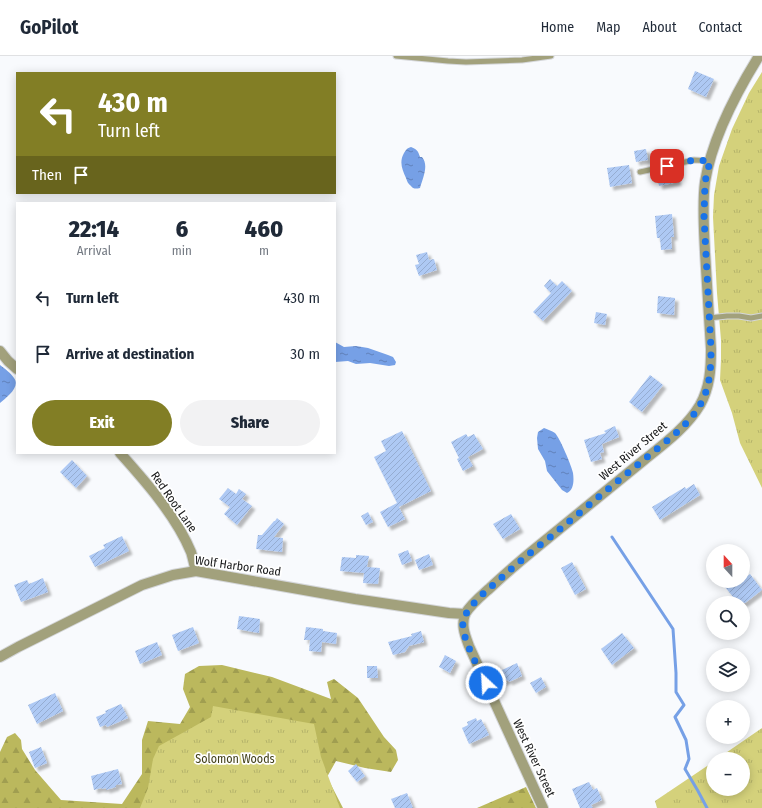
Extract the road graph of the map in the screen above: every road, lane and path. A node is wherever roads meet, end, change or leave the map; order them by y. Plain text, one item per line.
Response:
1 (396, 56) edge
2 (551, 56) edge
3 (759, 56) edge
4 (710, 161) junction
5 (640, 172) dead end
6 (762, 316) edge
7 (710, 318) junction
8 (0, 351) edge
9 (16, 368) edge
10 (121, 454) edge
11 (196, 570) junction
12 (465, 614) junction
13 (0, 657) edge
14 (543, 808) edge

1 - 2 lane
3 - 4 street, West River Street
4 - 5 lane
4 - 7 street, West River Street
6 - 7 lane
7 - 12 street, West River Street
8 - 9 street
10 - 11 street, Red Root Lane
11 - 12 street, Wolf Harbor Road
11 - 13 street, Wolf Harbor Road
12 - 14 street, West River Street

